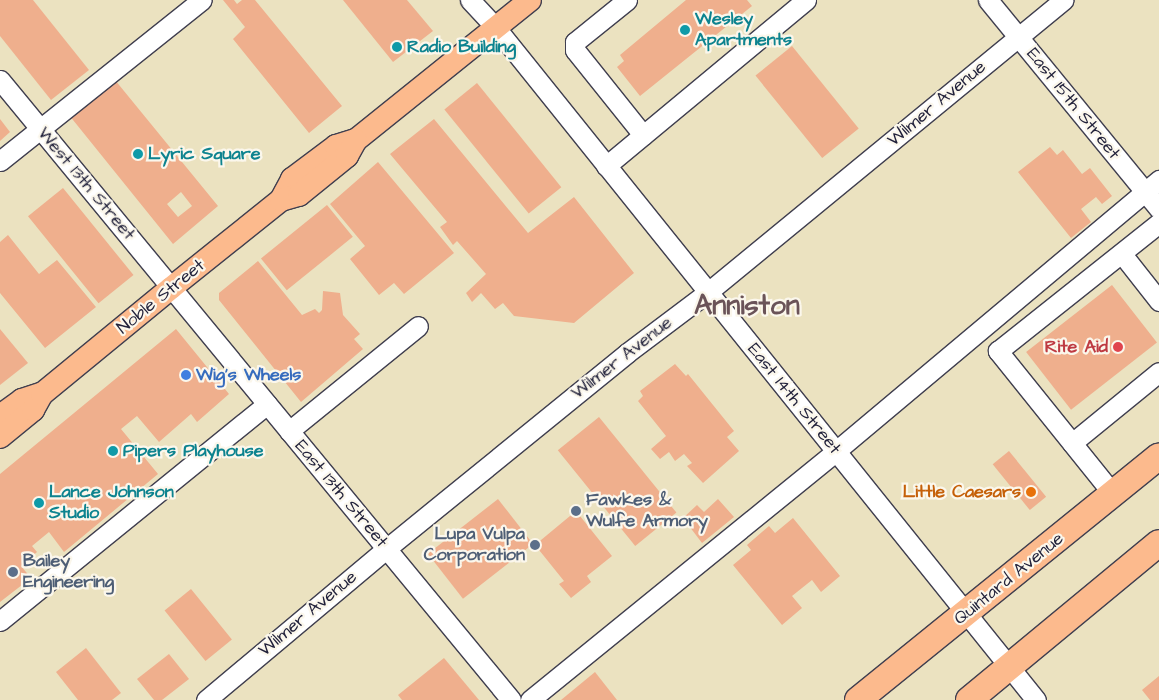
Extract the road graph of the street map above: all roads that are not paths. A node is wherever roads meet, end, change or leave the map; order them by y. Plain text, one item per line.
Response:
1 (202, 0) edge
2 (470, 0) edge
3 (530, 0) edge
4 (627, 0) edge
5 (806, 0) edge
6 (988, 0) edge
7 (1063, 0) edge
8 (496, 28) junction
9 (1018, 37) junction
10 (0, 80) edge
11 (40, 128) junction
12 (643, 135) junction
13 (0, 161) edge
14 (606, 166) junction
15 (1152, 186) edge
16 (1159, 209) edge
17 (1159, 223) edge
18 (1122, 254) junction
19 (171, 288) junction
20 (708, 292) junction
21 (1159, 301) edge
22 (418, 326) dead end
23 (1159, 372) edge
24 (42, 394) junction
25 (267, 404) junction
26 (0, 416) edge
27 (289, 431) junction
28 (0, 437) edge
29 (1072, 443) junction
30 (836, 451) junction
31 (1159, 456) edge
32 (1113, 494) junction
33 (1159, 543) edge
34 (386, 549) junction
35 (966, 613) junction
36 (0, 622) edge
37 (1010, 667) junction
38 (206, 700) edge
39 (511, 700) edge
40 (530, 700) edge
41 (858, 700) edge
42 (969, 700) edge
43 (1036, 700) edge

1 - 11 street
2 - 8 street, East 14th Street
3 - 8 main road, Noble Street
4 - 12 street
5 - 12 street
6 - 9 street, East 15th Street
7 - 9 street, Wilmer Avenue
8 - 14 street, East 14th Street
8 - 19 main road, Noble Street
9 - 15 street, East 15th Street
9 - 20 street, Wilmer Avenue
10 - 11 street, West 13th Street
11 - 13 street
11 - 19 street, West 13th Street
12 - 14 street
14 - 20 street, East 14th Street
15 - 16 street, East 15th Street
15 - 30 street
17 - 18 street
18 - 21 street
18 - 29 street
19 - 24 main road, Noble Street
19 - 25 street, East 13th Street
20 - 30 street, East 14th Street
20 - 34 street, Wilmer Avenue
22 - 27 street
23 - 29 street
24 - 26 main road, Noble Street
24 - 28 main road, Noble Street
25 - 27 street, East 13th Street
25 - 36 street
27 - 34 street, East 13th Street
29 - 32 street
30 - 35 street, East 14th Street
30 - 40 street
31 - 32 highway, Quintard Avenue
32 - 35 highway, Quintard Avenue
33 - 37 highway
34 - 38 street, Wilmer Avenue
34 - 39 street, East 13th Street
35 - 37 street, East 14th Street
35 - 41 highway, Quintard Avenue
37 - 42 highway
37 - 43 street, East 14th Street

